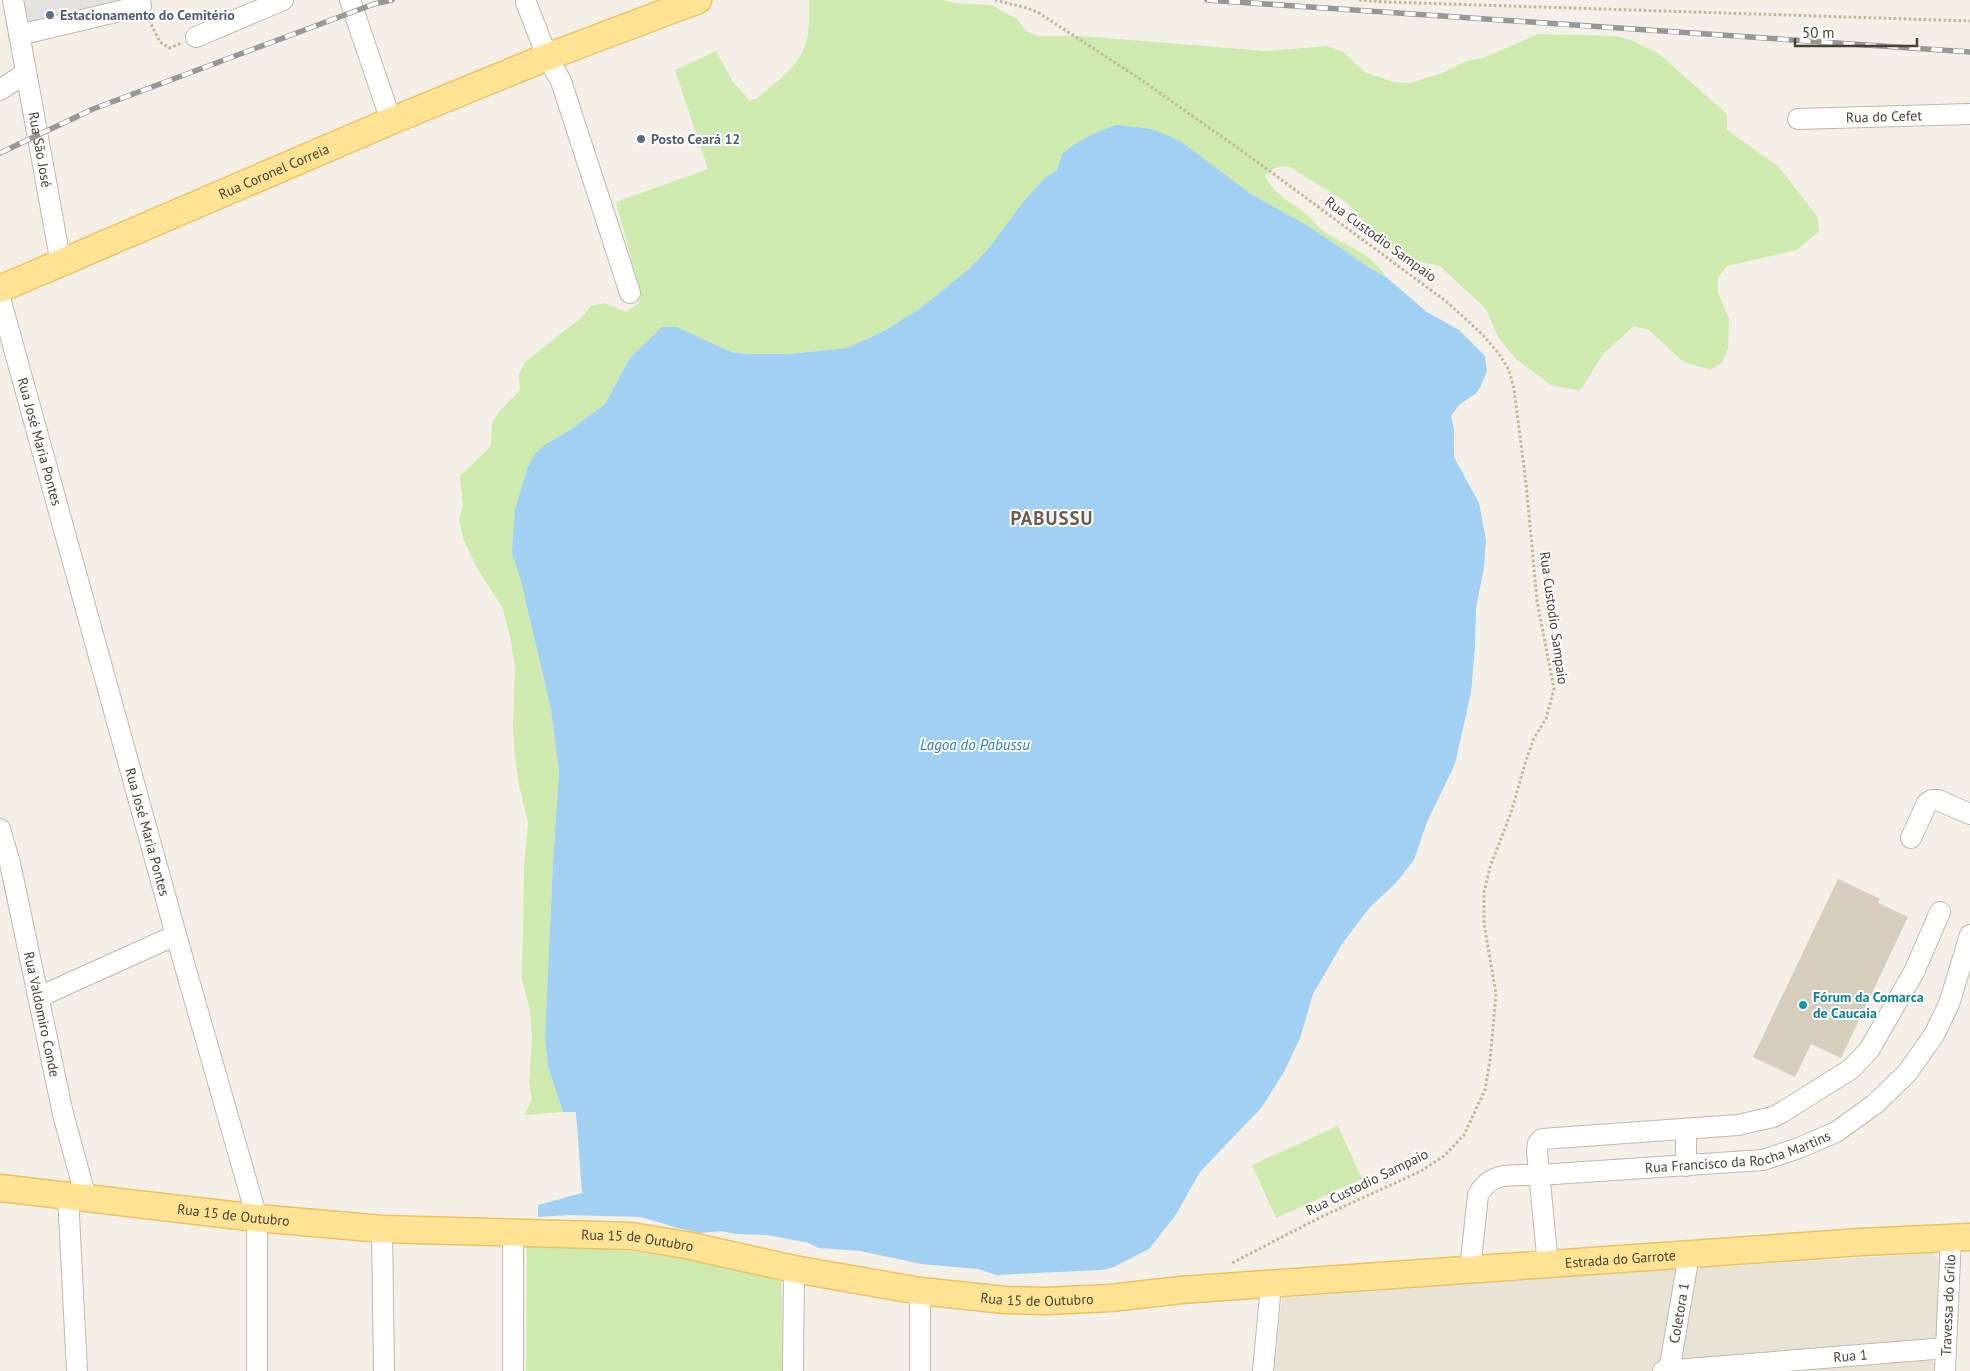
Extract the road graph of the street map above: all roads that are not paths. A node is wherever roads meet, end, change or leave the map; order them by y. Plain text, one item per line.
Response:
1 (13, 0) edge
2 (283, 0) edge
3 (350, 0) edge
4 (698, 0) edge
5 (526, 2) dead end
6 (141, 3) edge
7 (19, 35) junction
8 (196, 37) road end
9 (547, 57) junction
10 (26, 72) junction
11 (0, 90) edge
12 (1970, 114) edge
13 (1798, 119) dead end
14 (391, 120) junction
15 (61, 264) junction
16 (0, 289) edge
17 (630, 294) dead end
18 (0, 298) edge
19 (1970, 814) edge
20 (0, 829) edge
21 (1911, 838) dead end
22 (1940, 912) dead end
23 (176, 935) junction
24 (1970, 935) edge
25 (39, 997) junction
26 (1686, 1129) junction
27 (1686, 1166) junction
28 (1540, 1176) junction
29 (0, 1188) edge
30 (77, 1197) junction
31 (257, 1218) junction
32 (382, 1229) junction
33 (513, 1232) junction
34 (1965, 1236) edge
35 (1689, 1255) junction
36 (1548, 1265) junction
37 (794, 1269) junction
38 (1470, 1270) junction
39 (1271, 1285) junction
40 (920, 1291) junction
41 (1946, 1348) junction
42 (77, 1371) edge
43 (256, 1371) edge
44 (384, 1371) edge
45 (513, 1371) edge
46 (794, 1371) edge
47 (920, 1371) edge
48 (1263, 1371) edge
49 (1663, 1371) edge
50 (1669, 1371) edge
51 (1945, 1371) edge

1 - 7 street, Rua São José
2 - 8 street
3 - 14 street
4 - 9 main road, Rua Coronel Correia
5 - 9 street
6 - 7 street
7 - 10 street, Rua São José
9 - 14 main road, Rua Coronel Correia
9 - 17 street
10 - 11 street
10 - 15 street, Rua São José
12 - 13 street, Rua do Cefet
14 - 15 main road, Rua Coronel Correia
15 - 16 main road, Rua Coronel Correia
18 - 23 street, Rua José Maria Pontes
19 - 21 street
20 - 25 street, Rua Valdomiro Conde
22 - 26 street
23 - 25 street
23 - 31 street, Rua José Maria Pontes
24 - 27 street, Rua Francisco da Rocha Martins
25 - 30 street, Rua Valdomiro Conde
26 - 27 street
26 - 28 street
27 - 28 street, Rua Francisco da Rocha Martins
28 - 36 street
28 - 38 street, Rua Francisco da Rocha Martins
29 - 30 main road, Rua 15 de Outubro
30 - 31 main road, Rua 15 de Outubro
30 - 42 street, Rua Valdomiro Conde
31 - 32 main road, Rua 15 de Outubro
31 - 43 street, Rua José Maria Pontes
32 - 33 main road, Rua 15 de Outubro
32 - 44 street
33 - 37 main road, Rua 15 de Outubro
33 - 45 street
34 - 35 main road, Estrada do Garrote
34 - 41 street, Travessa do Grilo
35 - 36 main road, Estrada do Garrote
35 - 50 street, Coletora 1
36 - 38 main road, Estrada do Garrote
37 - 40 main road, Rua 15 de Outubro
37 - 46 street
38 - 39 main road, Estrada do Garrote
39 - 40 main road, Rua 15 de Outubro
39 - 48 street
40 - 47 street
41 - 50 street, Rua 1
41 - 51 street, Travessa do Grilo
49 - 50 street, Rua 1

